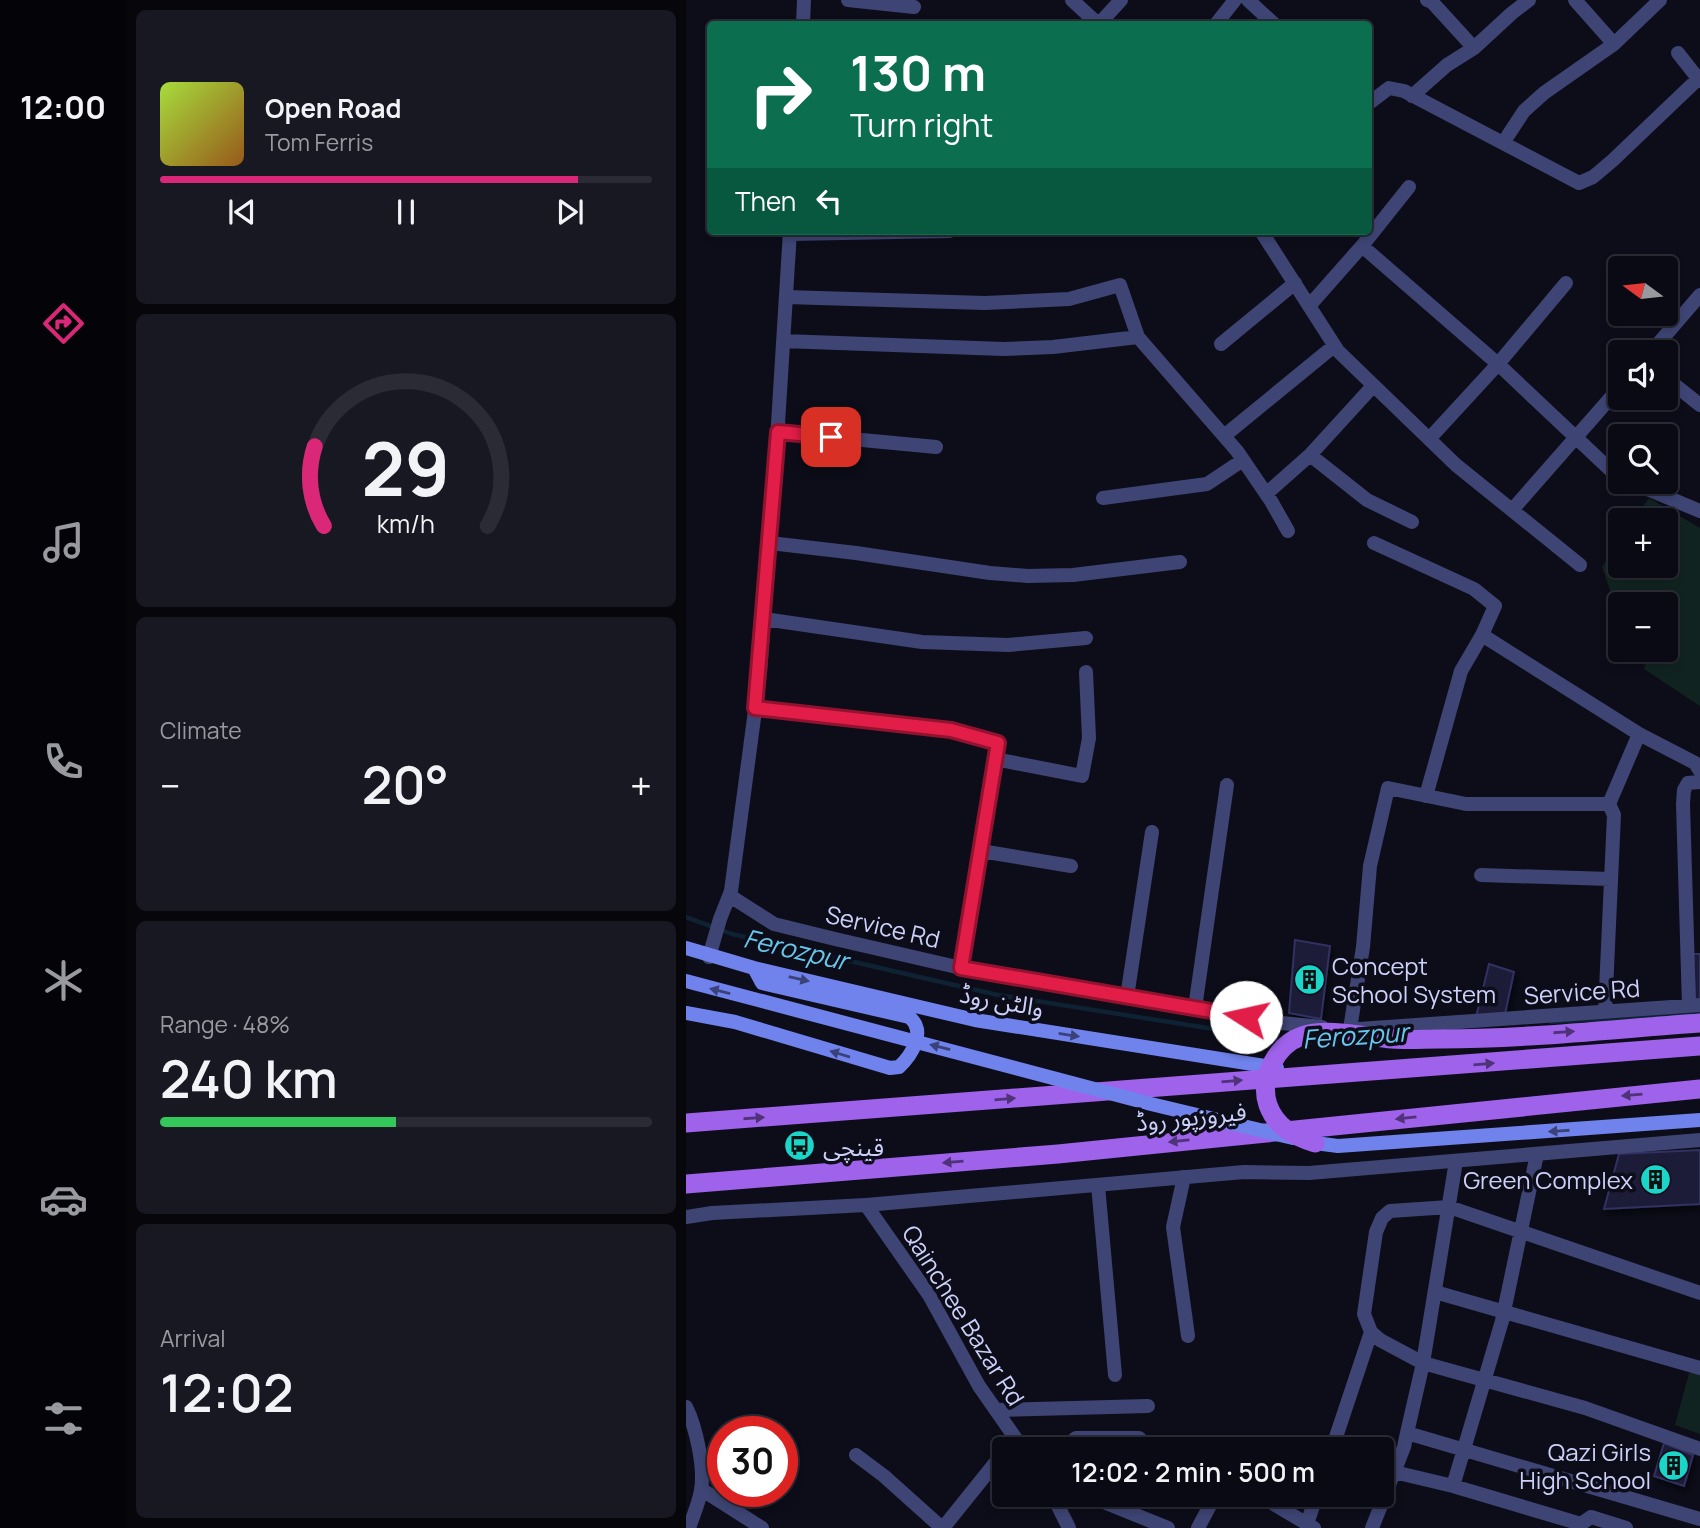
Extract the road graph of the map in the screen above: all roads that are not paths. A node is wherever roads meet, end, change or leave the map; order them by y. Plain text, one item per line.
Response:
1 (804, 0) edge
2 (848, 0) edge
3 (1072, 0) edge
4 (1121, 0) edge
5 (1236, 0) edge
6 (1248, 0) edge
7 (1427, 0) edge
8 (1529, 0) edge
9 (1575, 0) edge
10 (1660, 0) edge
11 (914, 7) dead end
12 (803, 21) edge
13 (1095, 21) edge
14 (1101, 21) edge
15 (1218, 21) edge
16 (1271, 21) edge
17 (1614, 44) junction
18 (1474, 48) junction
19 (1678, 52) dead end
20 (1699, 80) edge
21 (1372, 85) edge
22 (1388, 88) junction
23 (1412, 96) junction
24 (1372, 101) edge
25 (1503, 143) junction
26 (1409, 187) dead end
27 (1372, 233) edge
28 (790, 235) edge
29 (1266, 235) edge
30 (1371, 235) edge
31 (1362, 246) junction
32 (1295, 283) junction
33 (1566, 283) dead end
34 (1700, 295) edge
35 (786, 298) junction
36 (1309, 306) junction
37 (1138, 337) junction
38 (1661, 340) edge
39 (783, 341) junction
40 (1221, 344) dead end
41 (1334, 346) junction
42 (1498, 364) junction
43 (1373, 386) junction
44 (1678, 388) edge
45 (1608, 401) edge
46 (1700, 405) edge
47 (778, 432) junction
48 (1224, 436) junction
49 (1578, 437) junction
50 (1429, 439) junction
51 (936, 447) dead end
52 (1310, 455) junction
53 (1243, 460) junction
54 (1608, 466) edge
55 (1266, 494) junction
56 (1659, 494) edge
57 (1103, 498) dead end
58 (1512, 510) junction
59 (1700, 512) edge
60 (1412, 522) dead end
61 (1288, 531) dead end
62 (770, 543) junction
63 (1374, 543) dead end
64 (1180, 562) dead end
65 (1580, 565) dead end
66 (764, 620) junction
67 (1482, 635) junction
68 (1086, 638) dead end
69 (1086, 673) dead end
70 (755, 708) junction
71 (1639, 734) junction
72 (996, 759) junction
73 (1700, 771) edge
74 (1700, 782) edge
75 (1227, 785) dead end
76 (1426, 796) junction
77 (1609, 804) junction
78 (1152, 832) dead end
79 (1700, 848) edge
80 (1684, 849) junction
81 (981, 851) junction
82 (1071, 866) dead end
83 (1481, 875) dead end
84 (1610, 879) junction
85 (730, 897) junction
86 (1693, 915) edge
87 (686, 948) edge
88 (709, 957) junction
89 (754, 968) junction
90 (961, 968) junction
91 (686, 981) edge
92 (1127, 997) junction
93 (1695, 1005) edge
94 (1195, 1008) junction
95 (1605, 1012) junction
96 (686, 1013) edge
97 (1700, 1023) edge
98 (1350, 1029) junction
99 (1700, 1046) edge
100 (1315, 1074) junction
101 (1700, 1089) edge
102 (1700, 1121) edge
103 (686, 1123) edge
104 (1700, 1140) edge
105 (1315, 1143) junction
106 (1537, 1154) junction
107 (1456, 1161) junction
108 (1184, 1177) junction
109 (686, 1184) edge
110 (1098, 1185) junction
111 (866, 1205) junction
112 (1449, 1207) junction
113 (686, 1217) edge
114 (1521, 1231) junction
115 (1434, 1292) junction
116 (1700, 1293) edge
117 (1504, 1311) junction
118 (1371, 1332) junction
119 (1188, 1336) dead end
120 (1423, 1363) junction
121 (1700, 1368) edge
122 (1115, 1375) dead end
123 (1484, 1380) junction
124 (1148, 1406) dead end
125 (686, 1407) edge
126 (996, 1410) junction
127 (1407, 1433) junction
128 (1009, 1437) edge
129 (1336, 1437) edge
130 (1700, 1449) edge
131 (1464, 1450) junction
132 (856, 1455) dead end
133 (992, 1472) edge
134 (1394, 1472) joint
135 (1453, 1486) junction
136 (695, 1495) edge
137 (1058, 1507) edge
138 (1116, 1507) edge
139 (1209, 1507) edge
140 (1279, 1507) edge
141 (1315, 1507) edge
142 (1380, 1507) edge
143 (1700, 1518) edge
144 (1311, 1526) edge
145 (689, 1528) edge
146 (762, 1528) edge
147 (942, 1528) edge
148 (1069, 1528) edge
149 (1168, 1528) edge
150 (1198, 1528) edge
151 (1372, 1528) edge
152 (1626, 1528) edge

1 - 12 street
2 - 11 street
3 - 13 street
4 - 14 street
5 - 15 street
6 - 16 street
7 - 18 street
8 - 18 street
9 - 17 street
10 - 17 street
17 - 25 street
18 - 23 street
19 - 20 street
20 - 25 street
21 - 22 street
22 - 23 street
22 - 24 street
23 - 25 street
26 - 27 street
28 - 35 street
29 - 32 street
30 - 31 street
31 - 36 street
31 - 42 street
32 - 36 street
32 - 40 street
33 - 42 street
34 - 38 street
35 - 37 street
35 - 39 street
36 - 41 street
37 - 39 street
37 - 48 street
39 - 47 street
41 - 43 street
41 - 48 street
42 - 49 street
42 - 50 street
43 - 50 street
43 - 52 street
44 - 46 street
45 - 49 street
47 - 51 street
47 - 62 street
48 - 53 street
49 - 54 street
49 - 58 street
50 - 58 street
52 - 55 street
52 - 60 street
53 - 55 street
53 - 57 street
55 - 61 street
56 - 59 street
58 - 65 street
62 - 64 street
62 - 66 street
63 - 67 street
66 - 68 street
66 - 70 street
67 - 71 street
67 - 76 street
69 - 72 street
70 - 72 street
70 - 85 street
71 - 73 street
71 - 77 street
72 - 81 street
74 - 80 street
75 - 94 street
76 - 77 street
76 - 98 street
77 - 84 street
78 - 92 street
79 - 80 street
80 - 86 street
81 - 82 street
81 - 90 street
83 - 84 street
84 - 95 street
85 - 88 street
85 - 90 street, Service Rd
86 - 93 street
87 - 88 main road, والٹن روڈ
88 - 89 main road, والٹن روڈ
89 -> 96 main road
89 -> 100 main road, والٹن روڈ
90 - 92 street, Service Rd
105 -> 91 main road, bridge
92 - 94 street, Service Rd
93 - 95 street, Service Rd
94 - 98 street, Service Rd
95 - 98 street, Service Rd
105 -> 97 main road, bridge
100 -> 99 main road, فیروزپور روڈ
103 -> 100 main road, فیروزپور روڈ
101 -> 109 main road, فیروزپور روڈ
102 -> 105 main road
104 - 106 street
106 - 107 street
106 - 114 street
107 - 108 street
107 - 112 street
108 - 110 street
108 - 119 street
110 - 111 street
110 - 122 street
111 - 113 street
111 - 126 street, Qainchee Bazar Rd
112 - 114 street
112 - 115 street
112 - 118 street
114 - 116 street
114 - 117 street
115 - 117 street
115 - 120 street
117 - 121 street
117 - 123 street
118 - 120 street
118 - 129 street
120 - 123 street
120 - 127 street
123 - 130 street
123 - 131 street
124 - 126 street
125 - 136 street
126 - 128 street, Qainchee Bazar Rd
127 - 131 street
127 - 134 street
131 - 135 street
131 - 143 street
132 - 147 street
133 - 147 street
134 - 135 street
135 - 152 street
136 - 145 street
136 - 146 street
137 - 148 street
138 - 149 street
139 - 150 street
140 - 144 street
141 - 144 street
142 - 151 street

